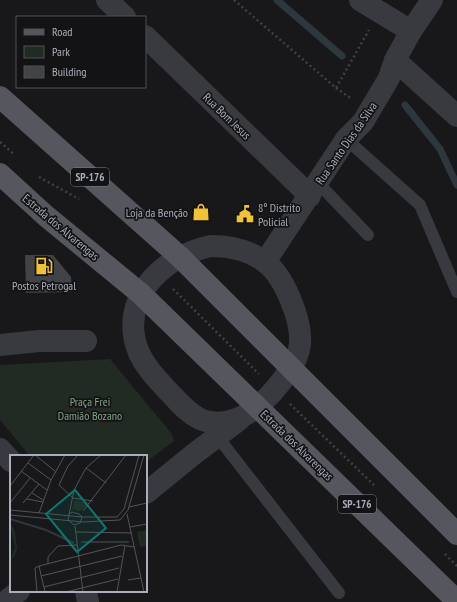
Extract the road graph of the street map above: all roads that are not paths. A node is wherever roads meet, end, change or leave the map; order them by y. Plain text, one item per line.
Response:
1 (107, 0) edge
2 (360, 0) edge
3 (432, 0) edge
4 (124, 16) edge
5 (412, 31) junction
6 (146, 37) edge
7 (392, 69) junction
8 (0, 97) edge
9 (457, 116) edge
10 (346, 139) junction
11 (0, 174) edge
12 (314, 190) junction
13 (368, 235) dead end
14 (180, 257) junction
15 (265, 262) junction
16 (457, 292) edge
17 (141, 294) junction
18 (86, 342) dead end
19 (0, 345) edge
20 (291, 367) junction
21 (189, 412) junction
22 (249, 412) junction
23 (217, 436) junction
24 (0, 449) edge
25 (194, 454) junction
26 (10, 460) edge
27 (147, 492) edge
28 (457, 534) edge
29 (19, 592) edge
30 (86, 592) edge
31 (339, 593) dead end
32 (457, 601) edge
33 (5, 602) edge
34 (88, 602) edge

1 - 4 street
2 - 5 street
3 - 5 street, Rua Santo Dias da Silva
5 - 7 street, Rua Santo Dias da Silva
6 - 12 street, Rua Bom Jesus
7 - 9 street
7 - 10 street, Rua Santo Dias da Silva
8 - 14 main road, SP-176
10 - 12 street, Rua Santo Dias da Silva
10 - 16 lane
11 - 17 main road, Estrada dos Alvarengas / SP-176
12 - 13 lane
12 - 15 street, Rua Santo Dias da Silva
14 - 15 street, Estrada dos Alvarengas
14 - 17 street, Estrada dos Alvarengas
14 - 20 main road, SP-176
15 - 20 street, Estrada dos Alvarengas
17 - 21 street, Estrada dos Alvarengas
17 - 22 main road, Estrada dos Alvarengas / SP-176
18 - 19 street
20 - 22 street, Estrada dos Alvarengas
20 - 28 main road, SP-176
21 - 22 street, Estrada dos Alvarengas
21 - 25 street
22 - 23 street
22 - 32 main road, Estrada dos Alvarengas / SP-176
23 - 25 street
23 - 31 lane
24 - 26 street
25 - 27 street
29 - 33 street
30 - 34 street

